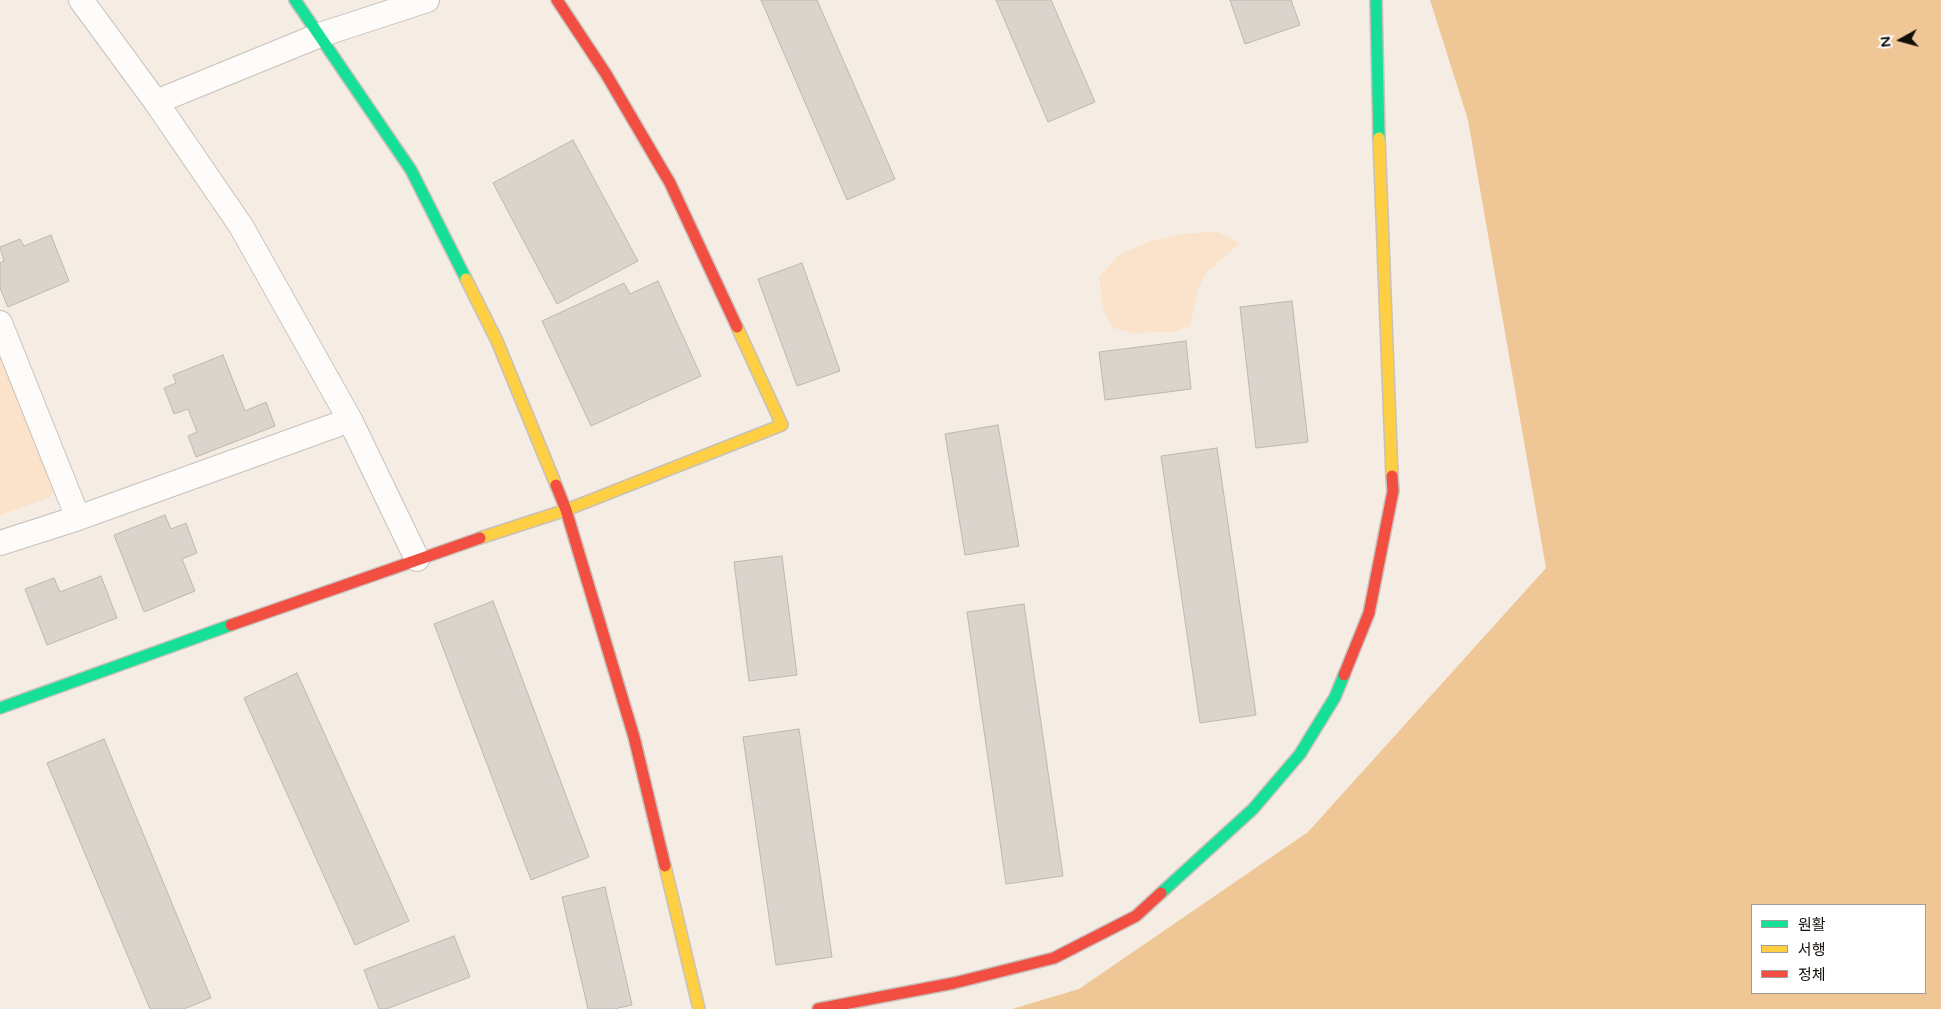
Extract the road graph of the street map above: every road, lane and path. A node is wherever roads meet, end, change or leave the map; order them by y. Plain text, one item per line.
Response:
1 (82, 0) edge
2 (295, 0) edge
3 (427, 0) edge
4 (557, 0) edge
5 (1376, 0) edge
6 (320, 35) junction
7 (156, 102) junction
8 (0, 322) edge
9 (350, 420) junction
10 (566, 510) junction
11 (78, 518) junction
12 (0, 543) edge
13 (417, 559) junction
14 (0, 708) edge
15 (699, 1009) edge
16 (818, 1009) edge

1 - 7 street
2 - 6 street
3 - 6 street
4 - 10 street
5 - 16 street
6 - 7 street
6 - 10 street
7 - 9 street
8 - 11 street
9 - 11 street
9 - 13 street
10 - 13 street
10 - 15 street
11 - 12 street
13 - 14 street

